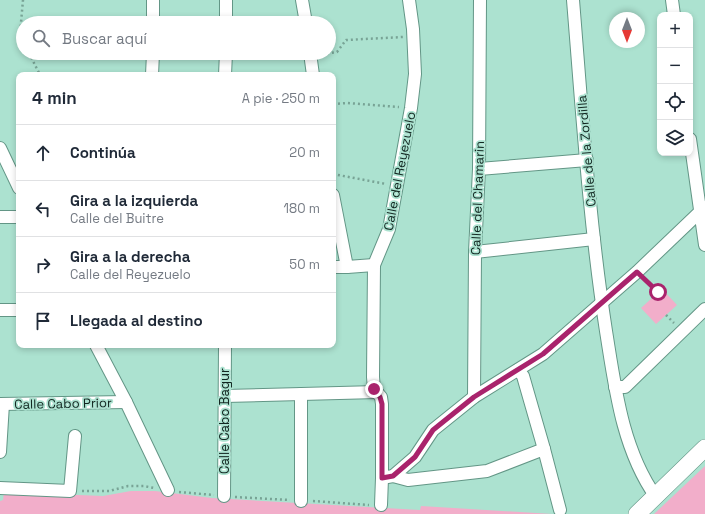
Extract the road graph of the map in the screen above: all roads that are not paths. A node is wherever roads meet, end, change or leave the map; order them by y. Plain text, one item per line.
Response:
1 (153, 0) edge
2 (226, 0) edge
3 (302, 0) edge
4 (409, 0) edge
5 (480, 0) edge
6 (573, 0) edge
7 (672, 0) edge
8 (674, 12) edge
9 (153, 16) edge
10 (226, 16) edge
11 (305, 16) edge
12 (153, 60) edge
13 (226, 60) edge
14 (311, 60) edge
15 (152, 72) edge
16 (226, 72) edge
17 (313, 72) edge
18 (0, 148) edge
19 (693, 156) edge
20 (587, 160) junction
21 (479, 169) junction
22 (16, 182) edge
23 (336, 210) edge
24 (702, 210) edge
25 (0, 217) edge
26 (16, 218) edge
27 (594, 240) junction
28 (705, 245) edge
29 (475, 252) junction
30 (374, 265) junction
31 (336, 267) edge
32 (347, 267) junction
33 (602, 303) junction
34 (705, 309) edge
35 (0, 310) edge
36 (16, 310) edge
37 (98, 348) edge
38 (225, 348) edge
39 (518, 370) junction
40 (614, 387) junction
41 (377, 392) junction
42 (301, 394) junction
43 (225, 396) junction
44 (474, 397) junction
45 (126, 402) junction
46 (2, 404) edge
47 (75, 436) dead end
48 (705, 448) edge
49 (544, 449) junction
50 (0, 452) edge
51 (388, 477) junction
52 (0, 488) edge
53 (168, 490) dead end
54 (224, 496) dead end
55 (656, 497) junction
56 (300, 501) dead end
57 (381, 505) dead end
58 (560, 510) dead end
59 (637, 514) edge

1 - 9 street
2 - 10 street
3 - 11 street
4 - 30 street, Calle del Reyezuelo
5 - 21 street, Calle del Chamarin
6 - 20 street, Calle de la Zordilla
7 - 8 street
12 - 15 street
13 - 16 street
14 - 17 street
18 - 22 street
19 - 24 street
20 - 21 street
20 - 27 street, Calle de la Zordilla
21 - 29 street, Calle del Chamarin
23 - 32 street
24 - 28 street
24 - 33 street
25 - 26 street
27 - 29 street
27 - 33 street, Calle de la Zordilla
29 - 44 street, Calle del Chamarin
30 - 32 street
30 - 41 street, Calle del Reyezuelo
31 - 32 street
33 - 39 street
33 - 40 street, Calle de la Zordilla
34 - 40 street
35 - 36 street
37 - 45 street
38 - 43 street, Calle Cabo Bagur
39 - 44 street
39 - 49 street
40 - 55 street, Calle de la Zordilla
41 - 42 street
41 - 51 street, Calle del Reyezuelo
42 - 43 street
42 - 56 street
43 - 54 street, Calle Cabo Bagur
44 - 51 street
45 - 46 street, Calle Cabo Prior
45 - 53 street
46 - 50 street
47 - 52 street
48 - 55 street
49 - 51 street
49 - 58 street
51 - 57 street, Calle del Reyezuelo
55 - 59 street

